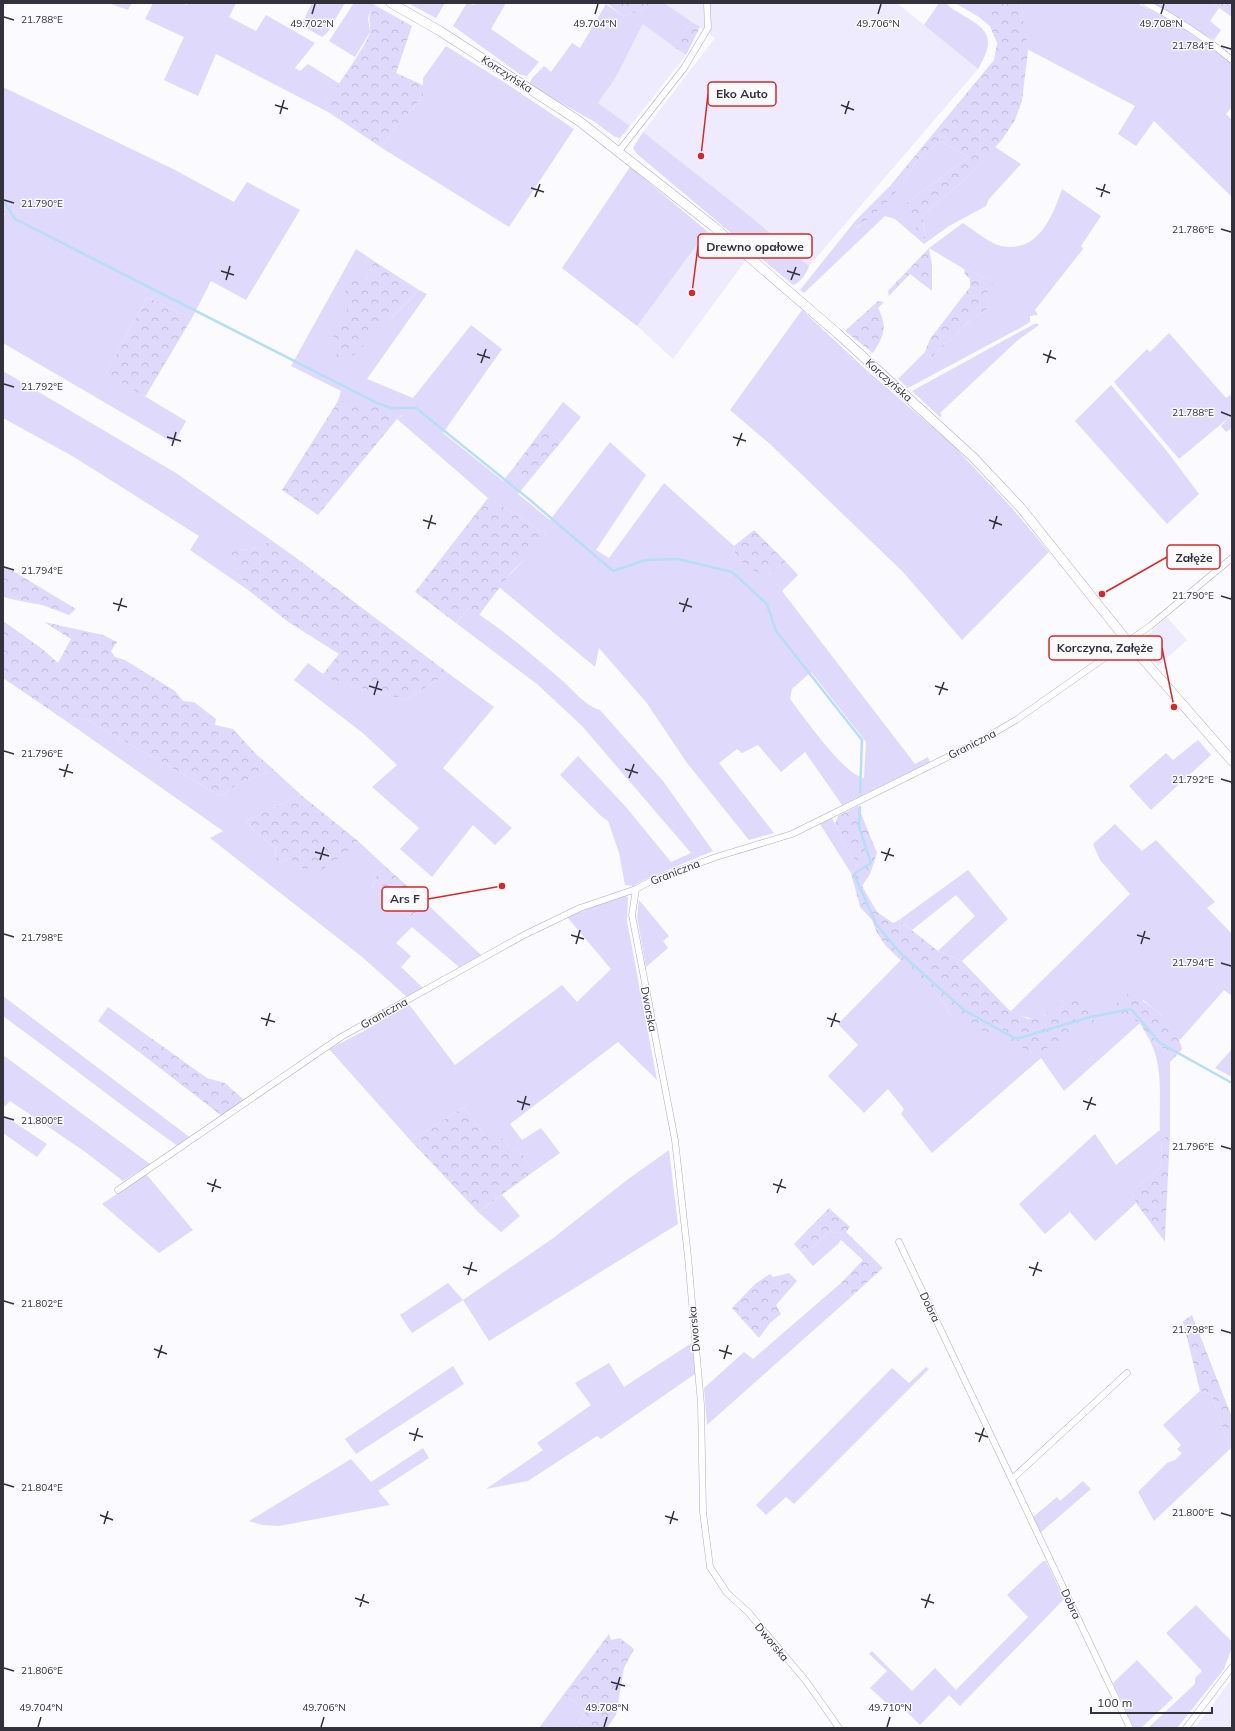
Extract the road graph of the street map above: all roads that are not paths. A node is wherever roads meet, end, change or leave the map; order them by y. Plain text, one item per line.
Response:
1 (391, 3) edge
2 (707, 3) edge
3 (1146, 3) edge
4 (1232, 60) edge
5 (618, 151) junction
6 (1232, 558) edge
7 (1128, 642) junction
8 (1232, 761) edge
9 (636, 889) junction
10 (118, 1190) dead end
11 (899, 1242) dead end
12 (1127, 1374) dead end
13 (1012, 1479) junction
14 (1232, 1667) edge
15 (839, 1728) edge
16 (1130, 1728) edge
17 (1186, 1728) edge

1 - 5 main road, Korczyńska
2 - 5 street
3 - 4 street
5 - 7 main road, Korczyńska
6 - 7 street, Graniczna
7 - 8 main road, Korczyńska
7 - 9 street, Graniczna
9 - 10 street, Graniczna
9 - 15 street, Dworska
11 - 13 street, Dobra
12 - 13 street
13 - 16 street, Dobra
14 - 17 street

